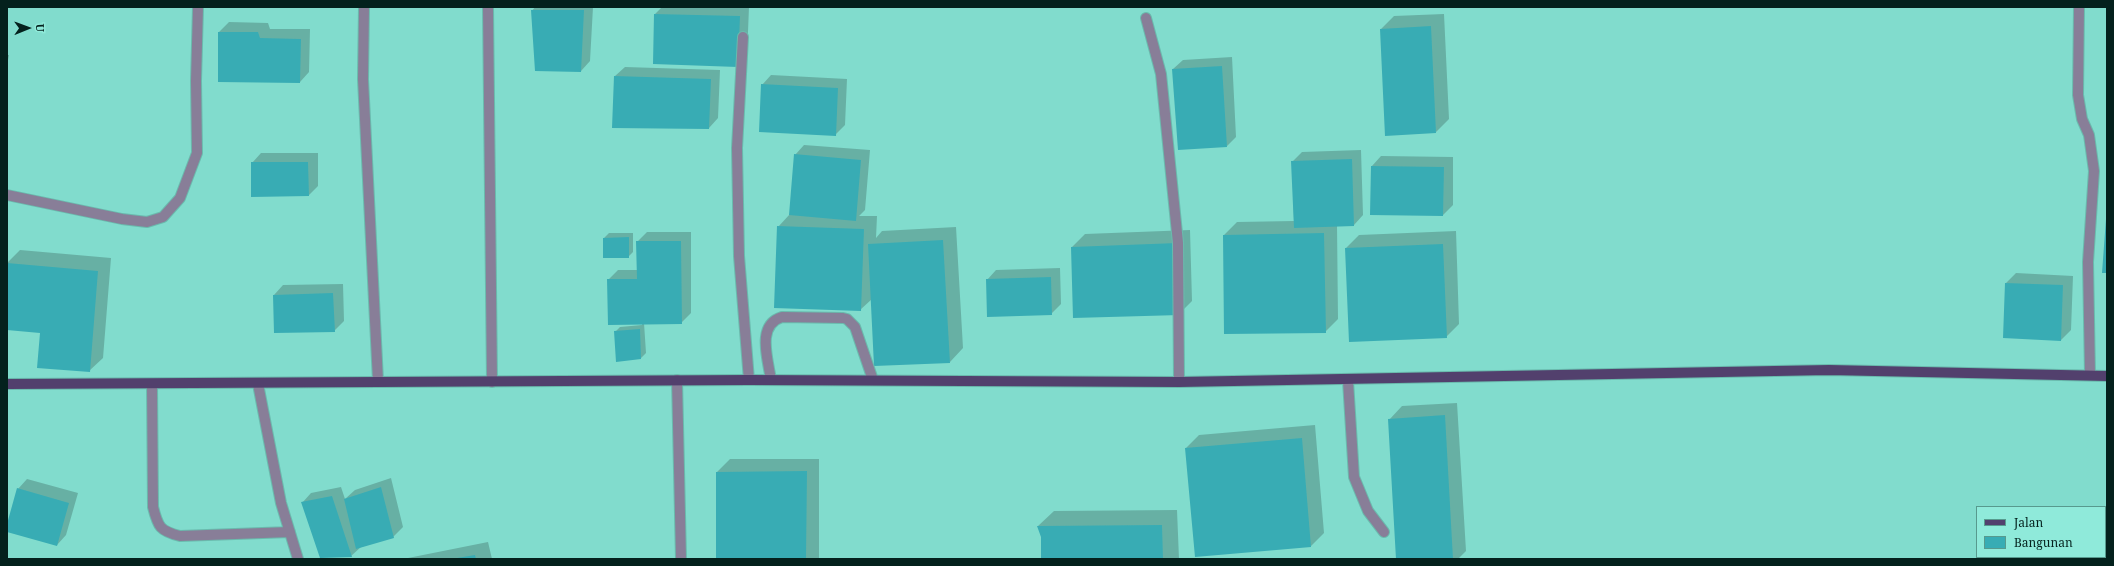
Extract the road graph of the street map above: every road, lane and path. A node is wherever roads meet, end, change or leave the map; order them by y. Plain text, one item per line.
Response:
1 (198, 7) edge
2 (364, 7) edge
3 (488, 7) edge
4 (2080, 7) edge
5 (1146, 18) dead end
6 (743, 37) dead end
7 (7, 195) edge
8 (2090, 375) junction
9 (2107, 376) edge
10 (678, 380) junction
11 (749, 380) junction
12 (771, 380) junction
13 (873, 380) junction
14 (378, 381) junction
15 (1348, 381) junction
16 (492, 382) junction
17 (1179, 382) junction
18 (7, 384) edge
19 (152, 384) junction
20 (258, 384) junction
21 (290, 532) junction
22 (1384, 532) dead end
23 (298, 559) edge
24 (681, 559) edge

1 - 7 street
2 - 14 street
3 - 16 street
4 - 8 street
5 - 17 street
6 - 11 street
8 - 9 main road
8 - 15 main road
10 - 11 main road
10 - 16 main road
10 - 24 street
11 - 12 main road
12 - 13 main road
12 - 13 street
13 - 17 main road
14 - 16 main road
14 - 20 main road
15 - 17 main road
15 - 22 street
18 - 19 main road
19 - 20 main road
19 - 21 street
20 - 21 street
21 - 23 street

